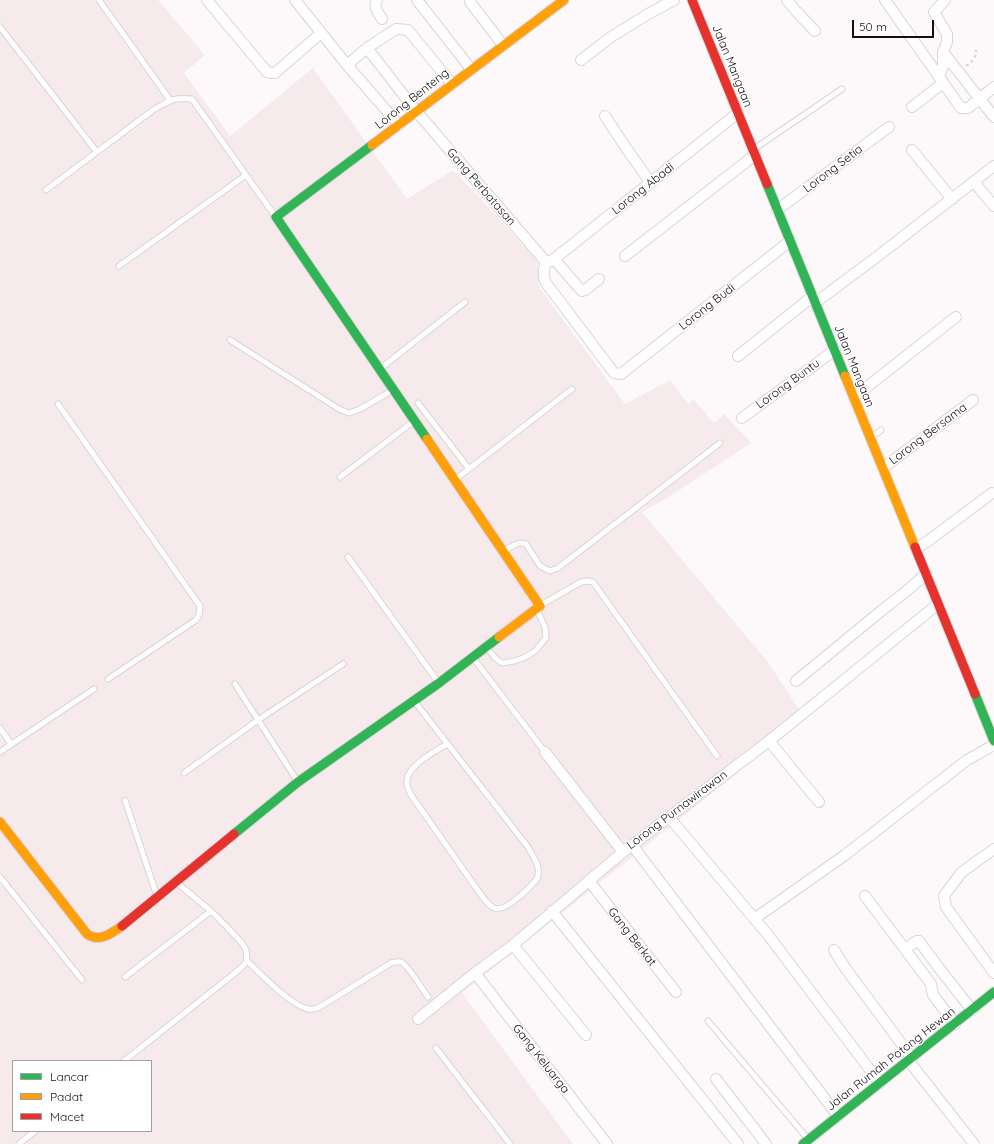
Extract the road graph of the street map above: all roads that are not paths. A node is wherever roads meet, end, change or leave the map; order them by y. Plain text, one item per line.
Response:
1 (99, 0) edge
2 (207, 0) edge
3 (295, 0) edge
4 (378, 0) edge
5 (417, 0) edge
6 (470, 0) edge
7 (564, 0) edge
8 (674, 0) edge
9 (692, 0) edge
10 (787, 0) edge
11 (885, 0) edge
12 (945, 0) edge
13 (382, 19) dead end
14 (0, 27) edge
15 (815, 30) dead end
16 (321, 33) junction
17 (503, 45) junction
18 (367, 48) junction
19 (943, 52) junction
20 (581, 60) dead end
21 (347, 65) junction
22 (471, 69) junction
23 (941, 80) junction
24 (452, 84) junction
25 (994, 87) edge
26 (842, 89) dead end
27 (980, 99) junction
28 (170, 100) junction
29 (912, 107) dead end
30 (416, 111) junction
31 (738, 113) junction
32 (605, 116) dead end
33 (994, 117) edge
34 (399, 125) junction
35 (889, 127) dead end
36 (912, 150) dead end
37 (97, 152) junction
38 (754, 152) junction
39 (994, 166) edge
40 (246, 174) junction
41 (974, 182) junction
42 (652, 183) junction
43 (46, 190) dead end
44 (952, 199) junction
45 (994, 206) edge
46 (777, 210) junction
47 (276, 217) junction
48 (790, 241) junction
49 (625, 256) dead end
50 (550, 260) junction
51 (119, 266) dead end
52 (598, 279) dead end
53 (814, 300) junction
54 (465, 302) dead end
55 (956, 317) dead end
56 (230, 340) dead end
57 (835, 350) junction
58 (738, 356) dead end
59 (380, 369) junction
60 (572, 389) dead end
61 (393, 390) junction
62 (854, 397) junction
63 (974, 400) dead end
64 (418, 403) dead end
65 (58, 404) dead end
66 (742, 418) dead end
67 (415, 421) junction
68 (881, 430) dead end
69 (871, 438) junction
70 (720, 443) dead end
71 (883, 468) junction
72 (469, 469) junction
73 (340, 477) dead end
74 (455, 480) junction
75 (992, 493) dead end
76 (916, 549) junction
77 (503, 551) junction
78 (348, 557) dead end
79 (926, 574) junction
80 (938, 604) junction
81 (538, 607) junction
82 (486, 647) junction
83 (473, 657) junction
84 (343, 664) dead end
85 (108, 679) dead end
86 (796, 681) dead end
87 (439, 683) junction
88 (235, 684) dead end
89 (94, 689) dead end
90 (414, 701) junction
91 (258, 720) junction
92 (0, 728) edge
93 (769, 741) junction
94 (994, 741) edge
95 (11, 744) junction
96 (447, 744) junction
97 (994, 745) edge
98 (0, 752) edge
99 (545, 752) joint
100 (717, 756) dead end
101 (184, 773) dead end
102 (298, 782) junction
103 (125, 800) dead end
104 (819, 802) dead end
105 (669, 816) junction
106 (0, 822) edge
107 (632, 845) junction
108 (994, 849) edge
109 (623, 852) junction
110 (0, 877) edge
111 (589, 881) junction
112 (176, 882) junction
113 (157, 896) junction
114 (865, 896) dead end
115 (211, 911) junction
116 (552, 912) junction
117 (754, 919) junction
118 (513, 945) junction
119 (904, 947) junction
120 (834, 950) dead end
121 (247, 961) junction
122 (475, 973) junction
123 (994, 973) edge
124 (125, 977) dead end
125 (82, 980) dead end
126 (676, 992) dead end
127 (994, 992) edge
128 (428, 997) dead end
129 (972, 1010) junction
130 (418, 1019) dead end
131 (708, 1021) dead end
132 (955, 1024) junction
133 (586, 1035) dead end
134 (436, 1048) dead end
135 (910, 1059) junction
136 (125, 1060) edge
137 (716, 1079) dead end
138 (880, 1083) junction
139 (838, 1116) junction
140 (34, 1132) edge
141 (806, 1142) edge
142 (19, 1144) edge
143 (510, 1144) edge
144 (607, 1144) edge
145 (738, 1144) edge
146 (766, 1144) edge
147 (974, 1144) edge

1 - 28 lane
2 - 16 street
3 - 16 street
4 - 13 street
5 - 22 street
6 - 17 street
7 - 17 street, Lorong Benteng
8 - 20 street
9 - 31 street, Jalan Mangaan
10 - 15 street
11 - 23 street
12 - 19 street
14 - 37 lane
16 - 21 street
17 - 22 street, Lorong Benteng
18 - 21 street
18 - 24 street
18 - 30 street, Gang Perbatasan
19 - 23 street
19 - 27 street
21 - 34 street
22 - 24 street, Lorong Benteng
23 - 27 street
23 - 29 street
24 - 30 street, Lorong Benteng
25 - 27 street
26 - 38 lane
27 - 33 street
28 - 37 lane
28 - 40 lane
30 - 34 street, Lorong Benteng
30 - 50 street, Gang Perbatasan
31 - 38 street, Jalan Mangaan
31 - 42 street, Lorong Abadi
32 - 42 street
34 - 47 street, Lorong Benteng
35 - 46 street, Lorong Setia
36 - 44 street
37 - 43 lane
38 - 46 street, Jalan Mangaan
38 - 49 street
39 - 41 street
40 - 47 lane
40 - 51 lane
41 - 44 street
41 - 45 street
42 - 50 street, Lorong Abadi
44 - 53 street
46 - 48 street, Jalan Mangaan
47 - 59 street
48 - 50 street, Lorong Budi
48 - 53 street, Jalan Mangaan
50 - 52 street, Gang Perbatasan
53 - 57 street, Jalan Mangaan
53 - 58 street
54 - 59 lane
55 - 62 street
56 - 61 lane
57 - 62 street, Jalan Mangaan
57 - 66 street, Lorong Buntu
59 - 61 street
60 - 72 lane
61 - 67 street
62 - 69 street, Jalan Mangaan
63 - 71 street, Lorong Bersama
64 - 72 lane
65 - 85 lane
67 - 73 lane
67 - 74 street
68 - 69 lane
69 - 71 street, Jalan Mangaan
70 - 77 lane
71 - 76 street, Jalan Mangaan
72 - 74 lane
74 - 77 street
75 - 76 street
76 - 79 street, Jalan Mangaan
77 - 81 street
78 - 87 lane
79 - 80 street, Jalan Mangaan
79 - 86 street
80 - 93 street, Lorong Purnawirawan
80 - 94 street, Jalan Mangaan
81 - 82 street
81 - 82 lane
81 - 100 lane
82 - 83 street
83 - 87 street
83 - 99 lane
84 - 91 lane
87 - 90 street
88 - 91 lane
89 - 95 lane
90 - 96 lane
90 - 102 street
91 - 101 lane
91 - 102 lane
92 - 95 lane
93 - 104 street
93 - 105 street, Lorong Purnawirawan
95 - 98 lane
96 - 96 lane
97 - 117 street
99 - 109 street
102 - 112 street
103 - 113 lane
105 - 107 street, Lorong Purnawirawan
105 - 117 street
106 - 113 street
107 - 109 street, Lorong Purnawirawan
107 - 139 street
108 - 123 street
109 - 111 street, Lorong Purnawirawan
110 - 125 lane
111 - 116 street, Lorong Purnawirawan
111 - 126 street, Gang Berkat
112 - 113 street
112 - 115 lane
114 - 119 street
115 - 121 lane
115 - 124 lane
116 - 118 street, Lorong Purnawirawan
116 - 145 street
117 - 138 street
118 - 122 street, Lorong Purnawirawan
118 - 133 street
119 - 129 street
119 - 132 street
120 - 135 street
121 - 128 lane
121 - 136 lane
122 - 130 street, Lorong Purnawirawan
122 - 144 street, Gang Keluarga
127 - 129 street, Jalan Rumah Potong Hewan
129 - 132 street, Jalan Rumah Potong Hewan
131 - 141 lane
132 - 135 street, Jalan Rumah Potong Hewan
134 - 143 lane
135 - 138 street, Jalan Rumah Potong Hewan
135 - 147 street
137 - 146 street
138 - 139 street, Jalan Rumah Potong Hewan
139 - 141 street, Jalan Rumah Potong Hewan
140 - 142 lane

